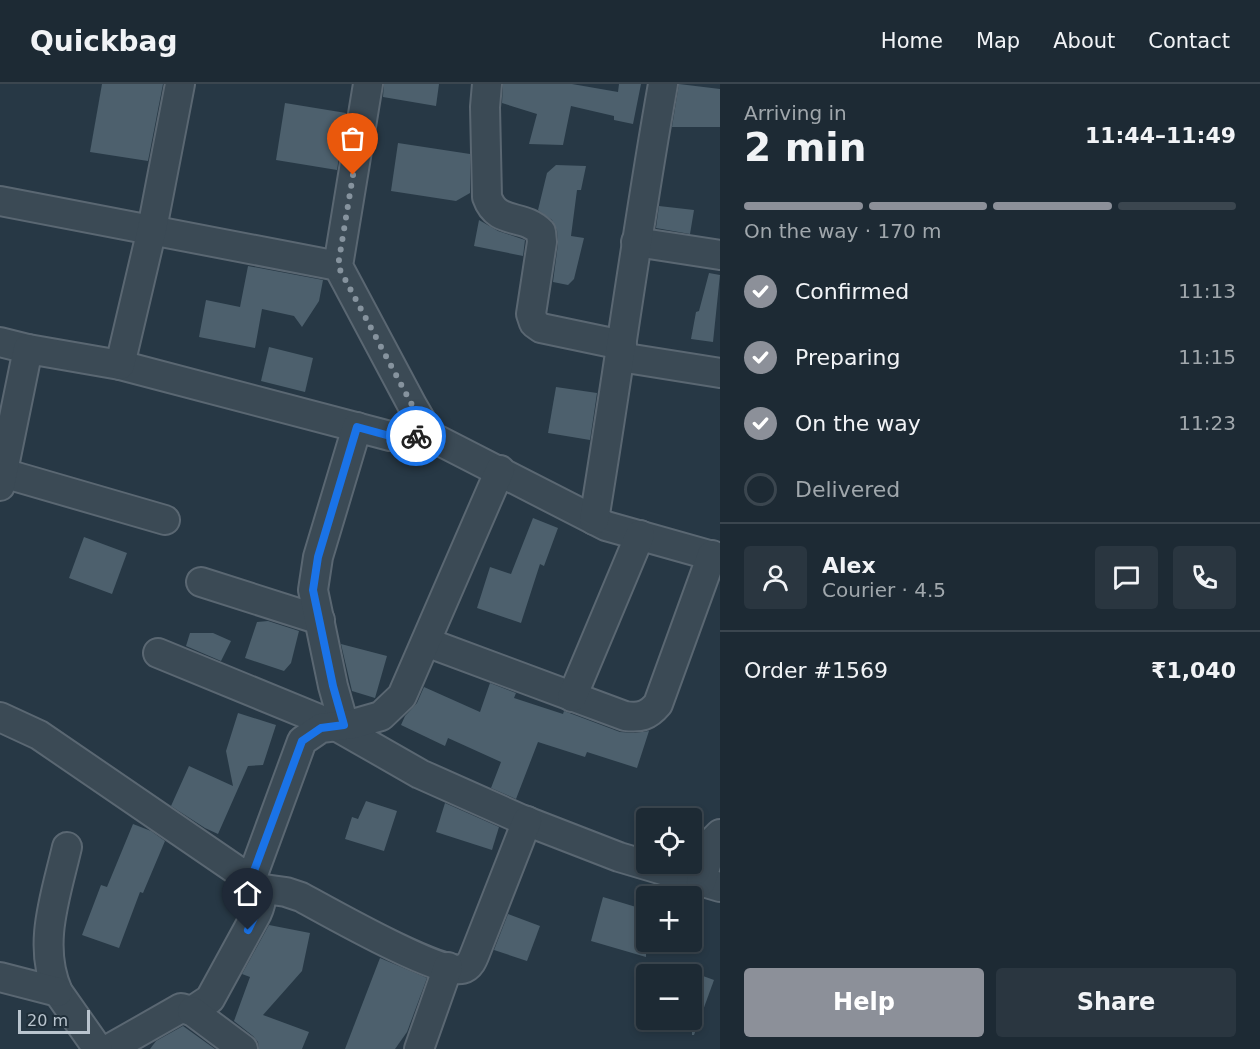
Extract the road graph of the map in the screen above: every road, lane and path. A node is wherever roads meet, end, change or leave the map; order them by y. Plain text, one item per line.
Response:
1 (180, 84) edge
2 (368, 84) edge
3 (487, 84) edge
4 (663, 84) edge
5 (0, 201) edge
6 (152, 229) junction
7 (636, 242) junction
8 (720, 255) edge
9 (338, 266) junction
10 (0, 342) edge
11 (28, 349) junction
12 (621, 351) junction
13 (120, 364) junction
14 (720, 373) edge
15 (357, 427) junction
16 (430, 436) junction
17 (500, 470) junction
18 (1, 480) edge
19 (165, 520) dead end
20 (594, 520) junction
21 (640, 535) junction
22 (716, 556) edge
23 (201, 582) dead end
24 (320, 620) junction
25 (426, 642) junction
26 (158, 653) dead end
27 (572, 697) junction
28 (0, 717) edge
29 (340, 725) junction
30 (527, 821) junction
31 (720, 834) edge
32 (67, 847) dead end
33 (254, 884) junction
34 (711, 884) edge
35 (448, 967) junction
36 (0, 977) edge
37 (58, 992) junction
38 (192, 1011) junction
39 (98, 1049) edge
40 (109, 1049) edge
41 (243, 1049) edge
42 (419, 1049) edge

1 - 6 street
2 - 9 street
3 - 12 street
4 - 7 street
5 - 6 street
6 - 9 street
6 - 13 street
7 - 8 street
7 - 12 street
9 - 16 street
10 - 11 street
11 - 13 street
11 - 18 street
12 - 14 street
12 - 20 street
13 - 15 street
15 - 16 street
15 - 24 street
16 - 17 street
17 - 20 street
17 - 25 street
18 - 19 street
20 - 21 street
21 - 22 street
21 - 27 street
22 - 27 street
23 - 24 street
24 - 29 street
25 - 27 street
25 - 29 street
26 - 29 street
28 - 33 street
29 - 30 street
29 - 33 street
30 - 34 street
30 - 35 street
31 - 34 street
32 - 37 street
33 - 35 street
33 - 38 street
35 - 42 street
36 - 37 street
37 - 39 street
38 - 40 street
38 - 41 street

